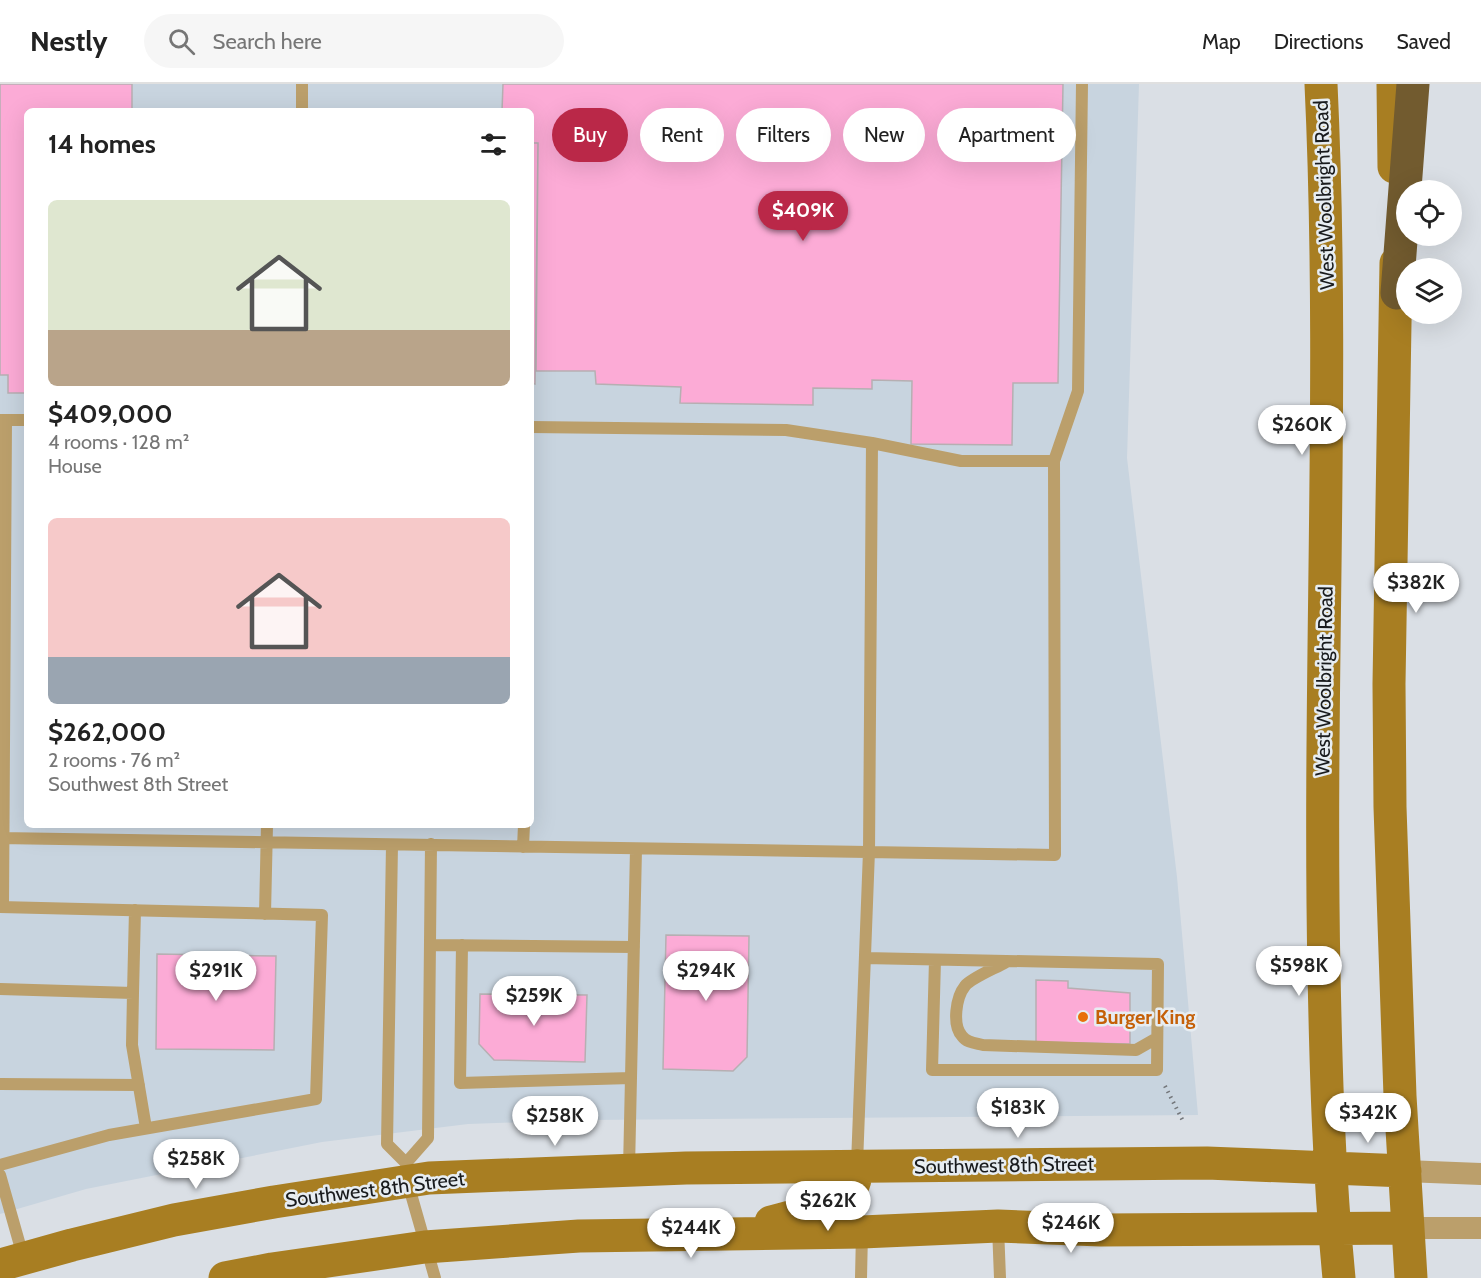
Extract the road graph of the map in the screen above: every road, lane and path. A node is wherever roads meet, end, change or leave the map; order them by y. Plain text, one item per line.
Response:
1 (302, 84) edge
2 (1082, 84) edge
3 (1321, 84) edge
4 (1393, 84) edge
5 (1413, 84) edge
6 (302, 108) edge
7 (1399, 258) edge
8 (1396, 293) joint
9 (3, 420) edge
10 (24, 420) edge
11 (534, 427) edge
12 (872, 442) junction
13 (1054, 461) junction
14 (267, 828) edge
15 (524, 828) edge
16 (2, 838) edge
17 (267, 842) junction
18 (431, 844) junction
19 (392, 845) junction
20 (524, 846) junction
21 (636, 849) junction
22 (869, 851) junction
23 (1, 907) edge
24 (135, 910) junction
25 (265, 914) junction
26 (430, 945) junction
27 (462, 945) junction
28 (634, 947) junction
29 (865, 958) junction
30 (935, 960) junction
31 (1007, 961) junction
32 (0, 989) edge
33 (133, 993) junction
34 (1157, 1038) junction
35 (631, 1078) junction
36 (0, 1084) edge
37 (1164, 1084) dead end
38 (139, 1085) junction
39 (1184, 1123) dead end
40 (146, 1128) junction
41 (171, 1145) dead end
42 (0, 1165) edge
43 (857, 1166) junction
44 (1329, 1168) junction
45 (629, 1170) junction
46 (1405, 1171) junction
47 (406, 1172) junction
48 (1481, 1174) edge
49 (0, 1175) edge
50 (178, 1180) dead end
51 (998, 1226) junction
52 (1334, 1228) junction
53 (1408, 1228) junction
54 (1481, 1228) edge
55 (862, 1232) junction
56 (735, 1233) junction
57 (425, 1247) junction
58 (12, 1261) edge
59 (225, 1278) edge
60 (435, 1278) edge
61 (861, 1278) edge
62 (1000, 1278) edge
63 (1339, 1278) edge
64 (1411, 1278) edge

1 - 6 lane
2 - 13 lane
3 - 44 street, West Woolbright Road
4 - 8 street
5 - 7 highway
8 - 46 street
9 - 10 lane
9 - 16 lane
11 - 12 lane
12 - 13 lane
12 - 22 lane
13 - 22 lane
14 - 17 lane
15 - 20 lane
16 - 17 lane
16 - 23 lane
17 - 19 lane
17 - 25 lane
18 - 19 lane
18 - 20 lane
18 - 26 lane
19 - 47 lane
20 - 21 lane
21 - 22 lane
21 - 28 lane
22 - 29 lane
23 - 24 lane
24 - 25 lane
24 - 33 lane
25 - 40 lane
26 - 27 lane
26 - 47 lane
27 - 28 lane
27 - 35 lane
28 - 35 lane
29 - 30 lane
29 - 43 lane
30 - 31 lane
30 - 34 lane
31 - 34 lane
31 - 34 lane
32 - 33 lane
33 - 38 lane
35 - 45 lane
36 - 38 lane
37 - 39 path
38 - 40 lane
40 - 42 lane
41 - 50 path
43 - 44 street, Southwest 8th Street
43 - 45 street, Southwest 8th Street
43 - 56 street
44 - 46 street, Southwest 8th Street
44 - 52 street, West Woolbright Road
45 - 47 street, Southwest 8th Street
46 - 48 street
46 - 53 street
47 - 57 lane
47 - 58 street, Southwest 8th Street
49 - 58 lane
51 - 52 street
51 - 55 street
51 - 62 lane
52 - 53 street
52 - 63 street, West Woolbright Road
53 - 54 street
53 - 64 street
55 - 56 street
55 - 61 lane
56 - 57 street
57 - 59 street
57 - 60 lane

